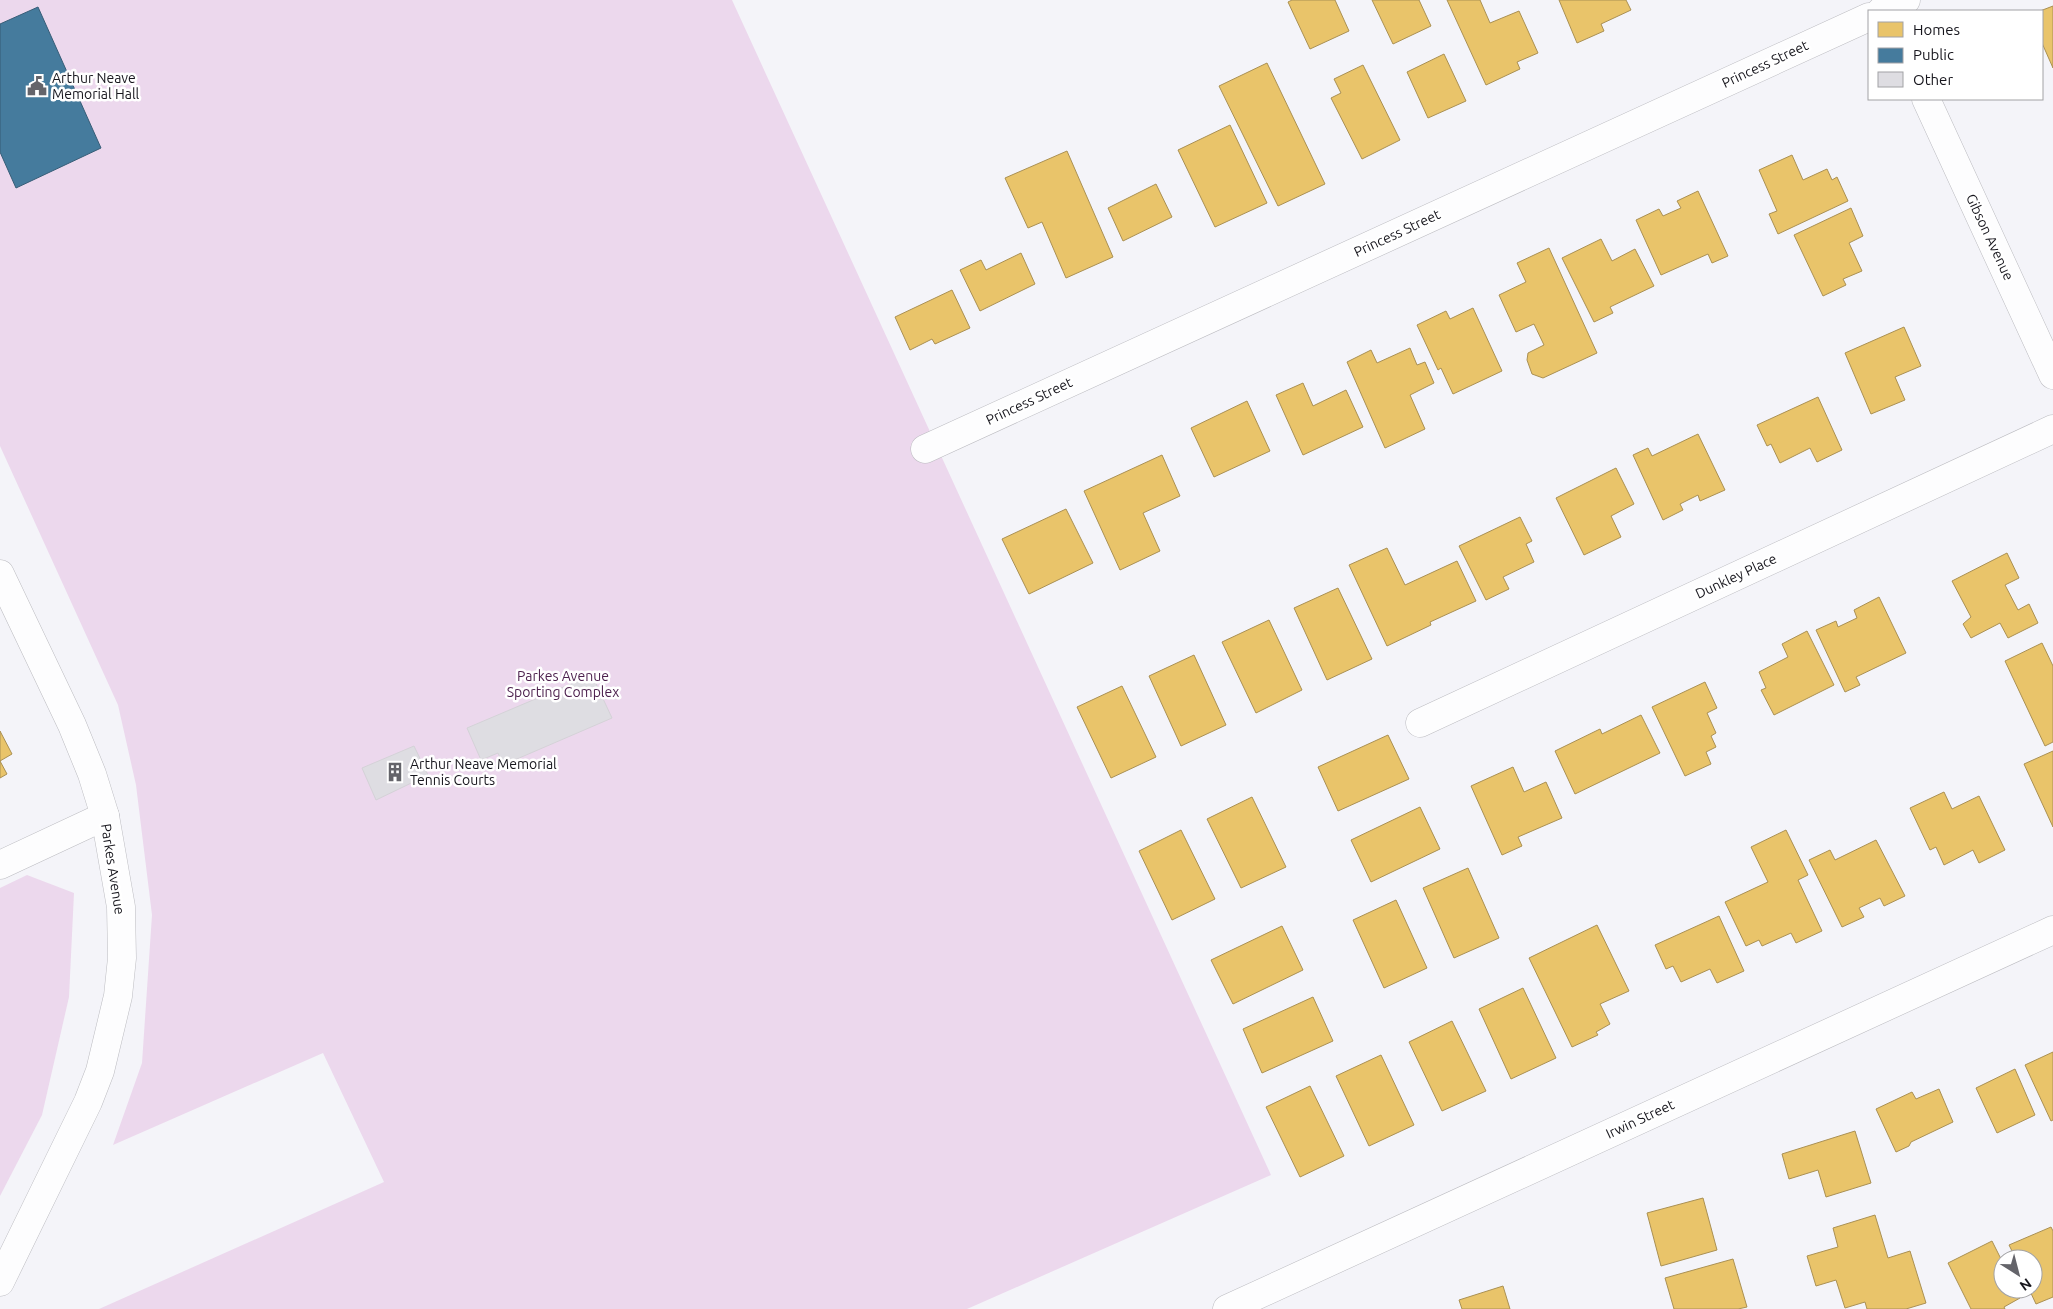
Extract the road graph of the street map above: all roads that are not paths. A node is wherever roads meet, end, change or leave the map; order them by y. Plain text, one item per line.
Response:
1 (1868, 16) edge
2 (1926, 100) edge
3 (2053, 375) edge
4 (2053, 429) edge
5 (925, 449) dead end
6 (0, 574) edge
7 (1420, 723) dead end
8 (105, 816) junction
9 (0, 865) edge
10 (2053, 930) edge
11 (0, 1282) edge
12 (1227, 1309) edge

1 - 5 street, Princess Street
2 - 3 street, Gibson Avenue
4 - 7 street, Dunkley Place
6 - 8 street, Parkes Avenue
8 - 9 street
8 - 11 street, Parkes Avenue
10 - 12 street, Irwin Street

